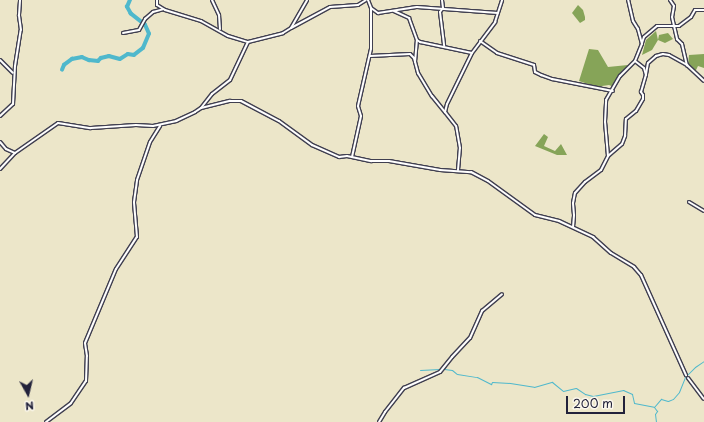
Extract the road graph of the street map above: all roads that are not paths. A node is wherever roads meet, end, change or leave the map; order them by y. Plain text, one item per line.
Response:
1 (20, 0) edge
2 (157, 0) edge
3 (212, 0) edge
4 (307, 0) edge
5 (367, 0) edge
6 (442, 0) edge
7 (502, 0) edge
8 (628, 0) edge
9 (670, 0) edge
10 (371, 8) junction
11 (443, 8) junction
12 (165, 9) junction
13 (392, 10) junction
14 (704, 10) edge
15 (498, 13) junction
16 (675, 26) junction
17 (291, 28) junction
18 (220, 30) junction
19 (123, 33) dead end
20 (417, 40) junction
21 (479, 41) junction
22 (248, 42) junction
23 (642, 44) junction
24 (444, 46) junction
25 (472, 53) junction
26 (370, 56) junction
27 (0, 60) edge
28 (635, 61) junction
29 (415, 62) junction
30 (686, 65) junction
31 (14, 73) junction
32 (646, 75) junction
33 (704, 81) edge
34 (613, 91) junction
35 (202, 108) junction
36 (445, 112) junction
37 (0, 116) edge
38 (161, 126) junction
39 (0, 142) edge
40 (15, 153) junction
41 (608, 156) junction
42 (352, 157) junction
43 (0, 169) edge
44 (458, 170) junction
45 (689, 202) dead end
46 (704, 211) edge
47 (573, 227) junction
48 (502, 294) dead end
49 (686, 375) dead end
50 (688, 378) dead end
51 (704, 399) edge
52 (46, 422) edge
53 (379, 422) edge

1 - 31 street
2 - 12 street
3 - 18 street
4 - 17 street
5 - 10 street
5 - 17 street
6 - 11 street
7 - 15 street
8 - 23 street
9 - 16 street
10 - 13 street
10 - 26 street
11 - 13 street
11 - 15 street
11 - 24 street
12 - 18 street
12 - 19 street
13 - 20 street
14 - 16 street
15 - 21 street
16 - 23 street
16 - 30 street
17 - 22 street
18 - 22 street
20 - 24 street
20 - 29 street
21 - 25 street
21 - 34 street
22 - 35 street
23 - 28 street
24 - 25 street
25 - 36 street
26 - 29 street
26 - 42 street
27 - 31 street
28 - 32 street
28 - 34 street
29 - 36 street
30 - 32 street
30 - 33 street
31 - 37 street
32 - 41 street
34 - 41 street
35 - 38 street
35 - 42 street
36 - 44 street
38 - 40 street
38 - 52 street
39 - 40 street
40 - 43 street
41 - 47 street
42 - 44 street
44 - 47 street
45 - 46 street
47 - 49 street
48 - 53 street
50 - 51 street

